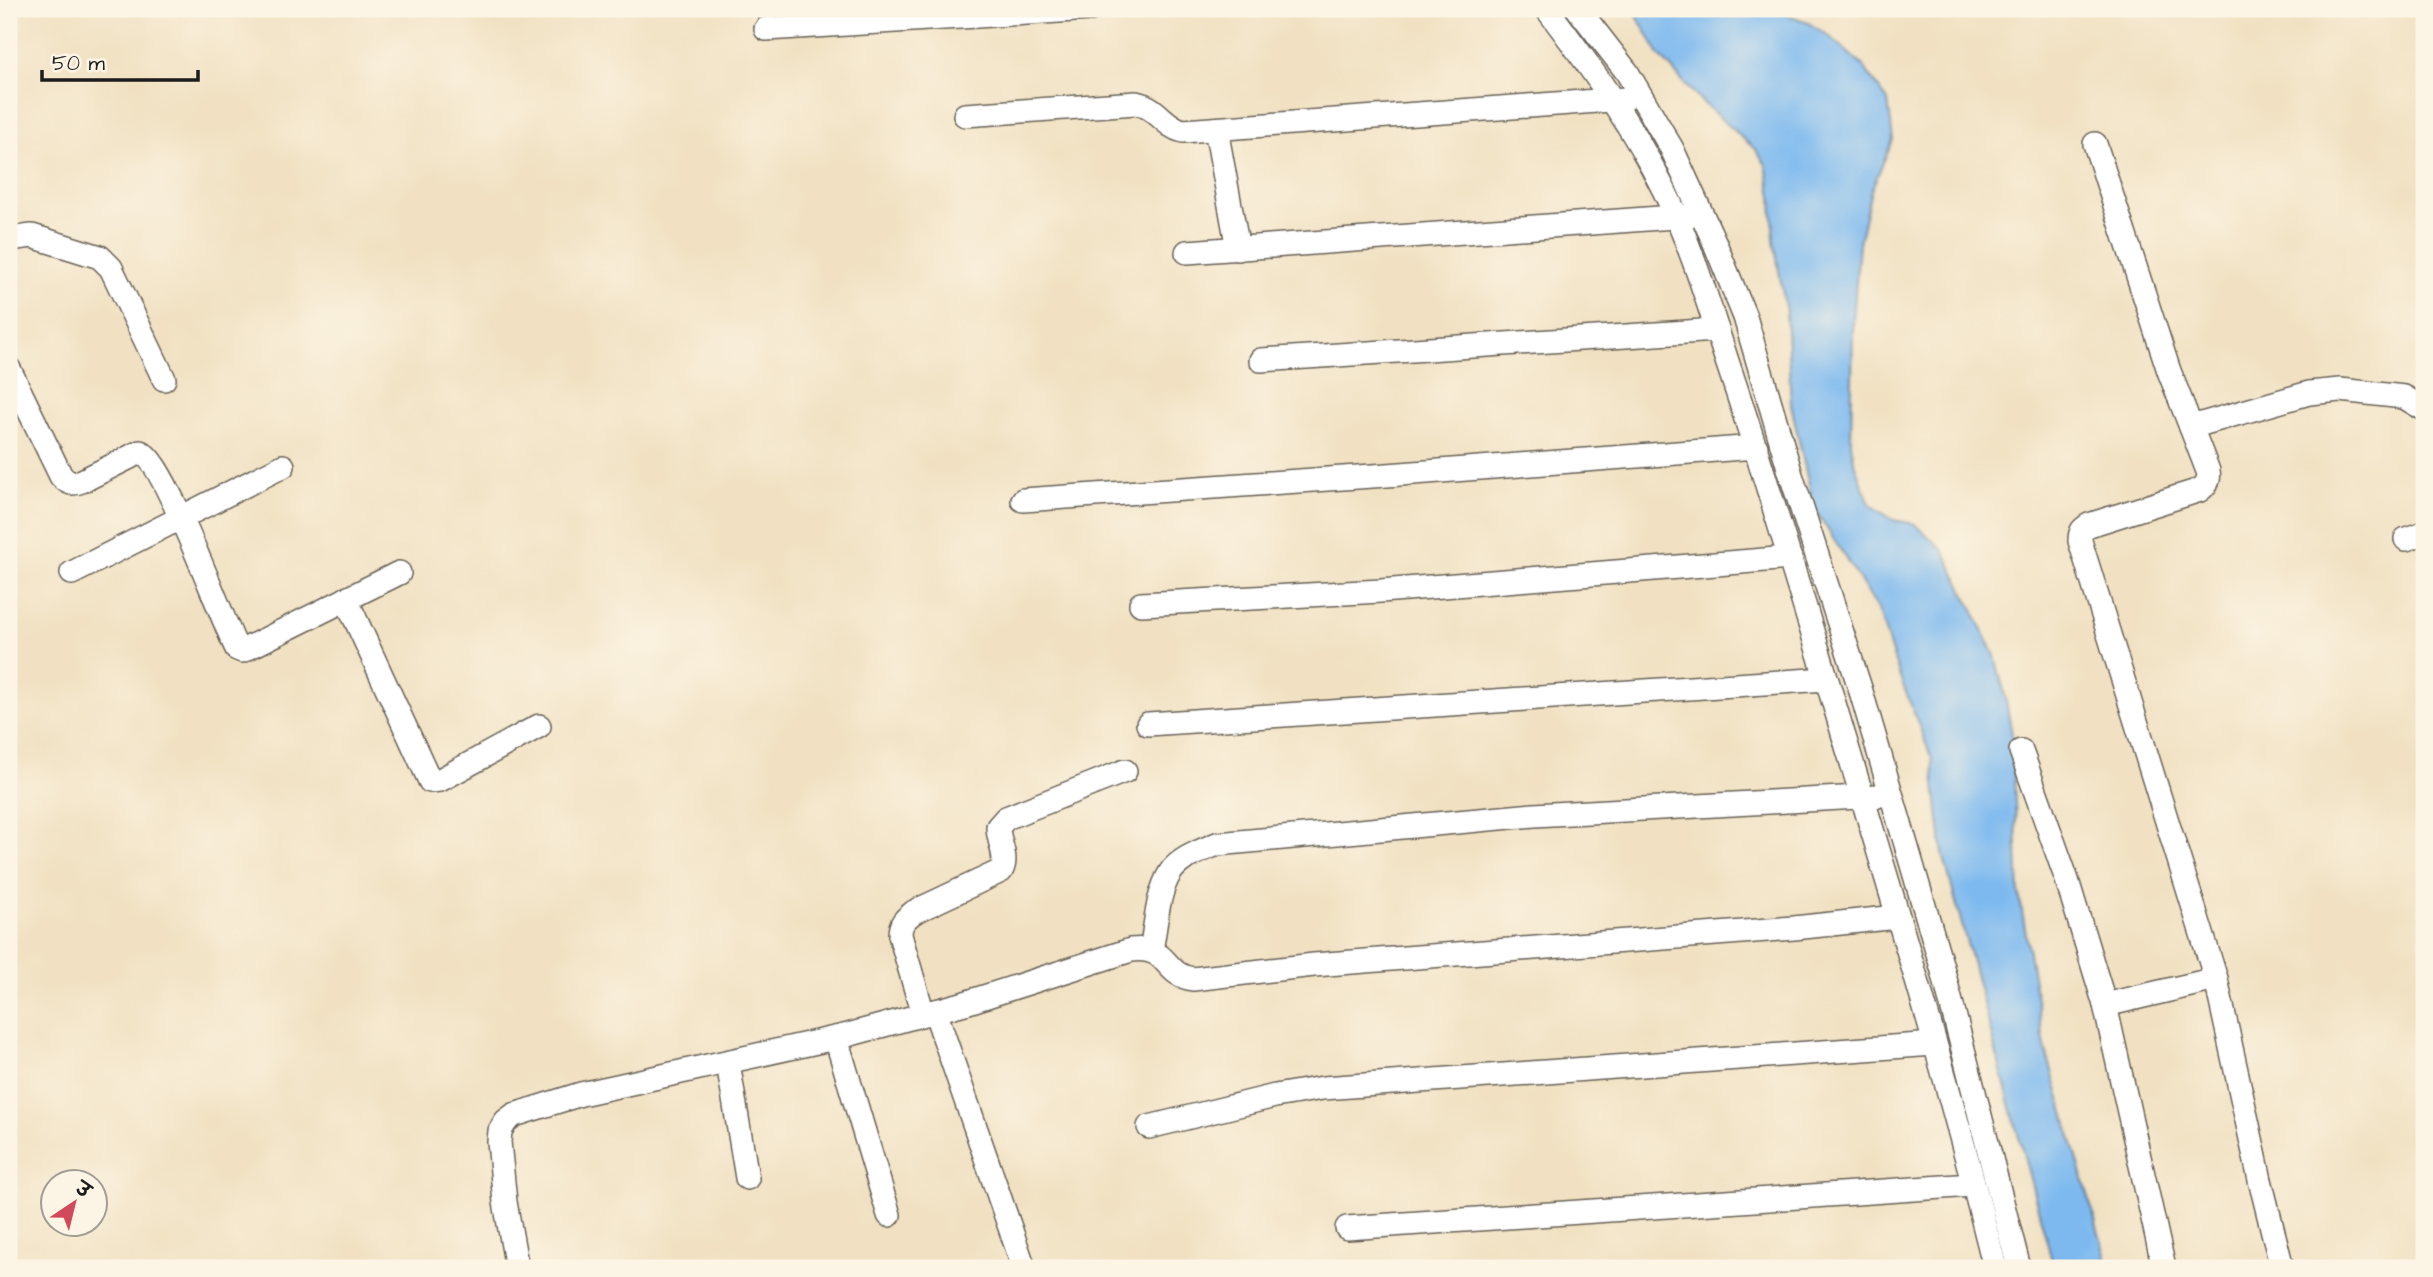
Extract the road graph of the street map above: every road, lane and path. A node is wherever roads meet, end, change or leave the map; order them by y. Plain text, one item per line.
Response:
1 (1091, 9) edge
2 (1547, 9) edge
3 (1578, 9) edge
4 (766, 29) dead end
5 (1642, 97) junction
6 (1613, 100) junction
7 (965, 115) dead end
8 (1216, 129) junction
9 (2095, 144) dead end
10 (1702, 214) junction
11 (1676, 217) junction
12 (9, 239) edge
13 (1238, 248) junction
14 (1187, 252) dead end
15 (1717, 330) junction
16 (1261, 360) dead end
17 (9, 369) edge
18 (164, 380) dead end
19 (2424, 410) edge
20 (2191, 427) junction
21 (1756, 447) junction
22 (283, 466) dead end
23 (1023, 500) dead end
24 (181, 518) junction
25 (1790, 558) junction
26 (72, 573) dead end
27 (399, 573) dead end
28 (346, 599) junction
29 (1141, 604) dead end
30 (1826, 679) junction
31 (1148, 724) dead end
32 (539, 726) dead end
33 (2021, 751) dead end
34 (1125, 771) dead end
35 (1891, 795) junction
36 (1862, 796) junction
37 (1897, 917) junction
38 (1151, 950) junction
39 (2216, 979) junction
40 (2105, 1005) junction
41 (929, 1013) junction
42 (836, 1038) junction
43 (1934, 1044) junction
44 (728, 1063) junction
45 (1149, 1127) dead end
46 (747, 1178) dead end
47 (1972, 1185) junction
48 (889, 1215) dead end
49 (1347, 1228) dead end
50 (517, 1268) edge
51 (1024, 1268) edge
52 (1995, 1268) edge
53 (2019, 1268) edge
54 (2164, 1268) edge
55 (2282, 1268) edge

1 - 4 street
2 - 6 street
3 - 5 street
5 - 6 street
5 - 10 street
6 - 8 street
6 - 11 street
7 - 8 street
8 - 13 street
9 - 20 street
10 - 11 street
10 - 35 street
11 - 13 street
11 - 15 street
12 - 18 street
13 - 14 street
15 - 16 street
15 - 21 street
17 - 24 street
19 - 20 street
20 - 39 street
21 - 23 street
21 - 25 street
22 - 24 street
24 - 26 street
24 - 28 street
25 - 29 street
25 - 30 street
27 - 28 street
28 - 32 street
30 - 31 street
30 - 36 street
33 - 40 street
34 - 41 street
35 - 36 street
35 - 53 street
36 - 37 street
36 - 38 street
37 - 38 street
37 - 43 street
38 - 41 street
39 - 40 street
39 - 55 street
40 - 54 street
41 - 42 street
41 - 51 street
42 - 44 street
42 - 48 street
43 - 45 street
43 - 47 street
44 - 46 street
44 - 50 street
47 - 49 street
47 - 52 street

